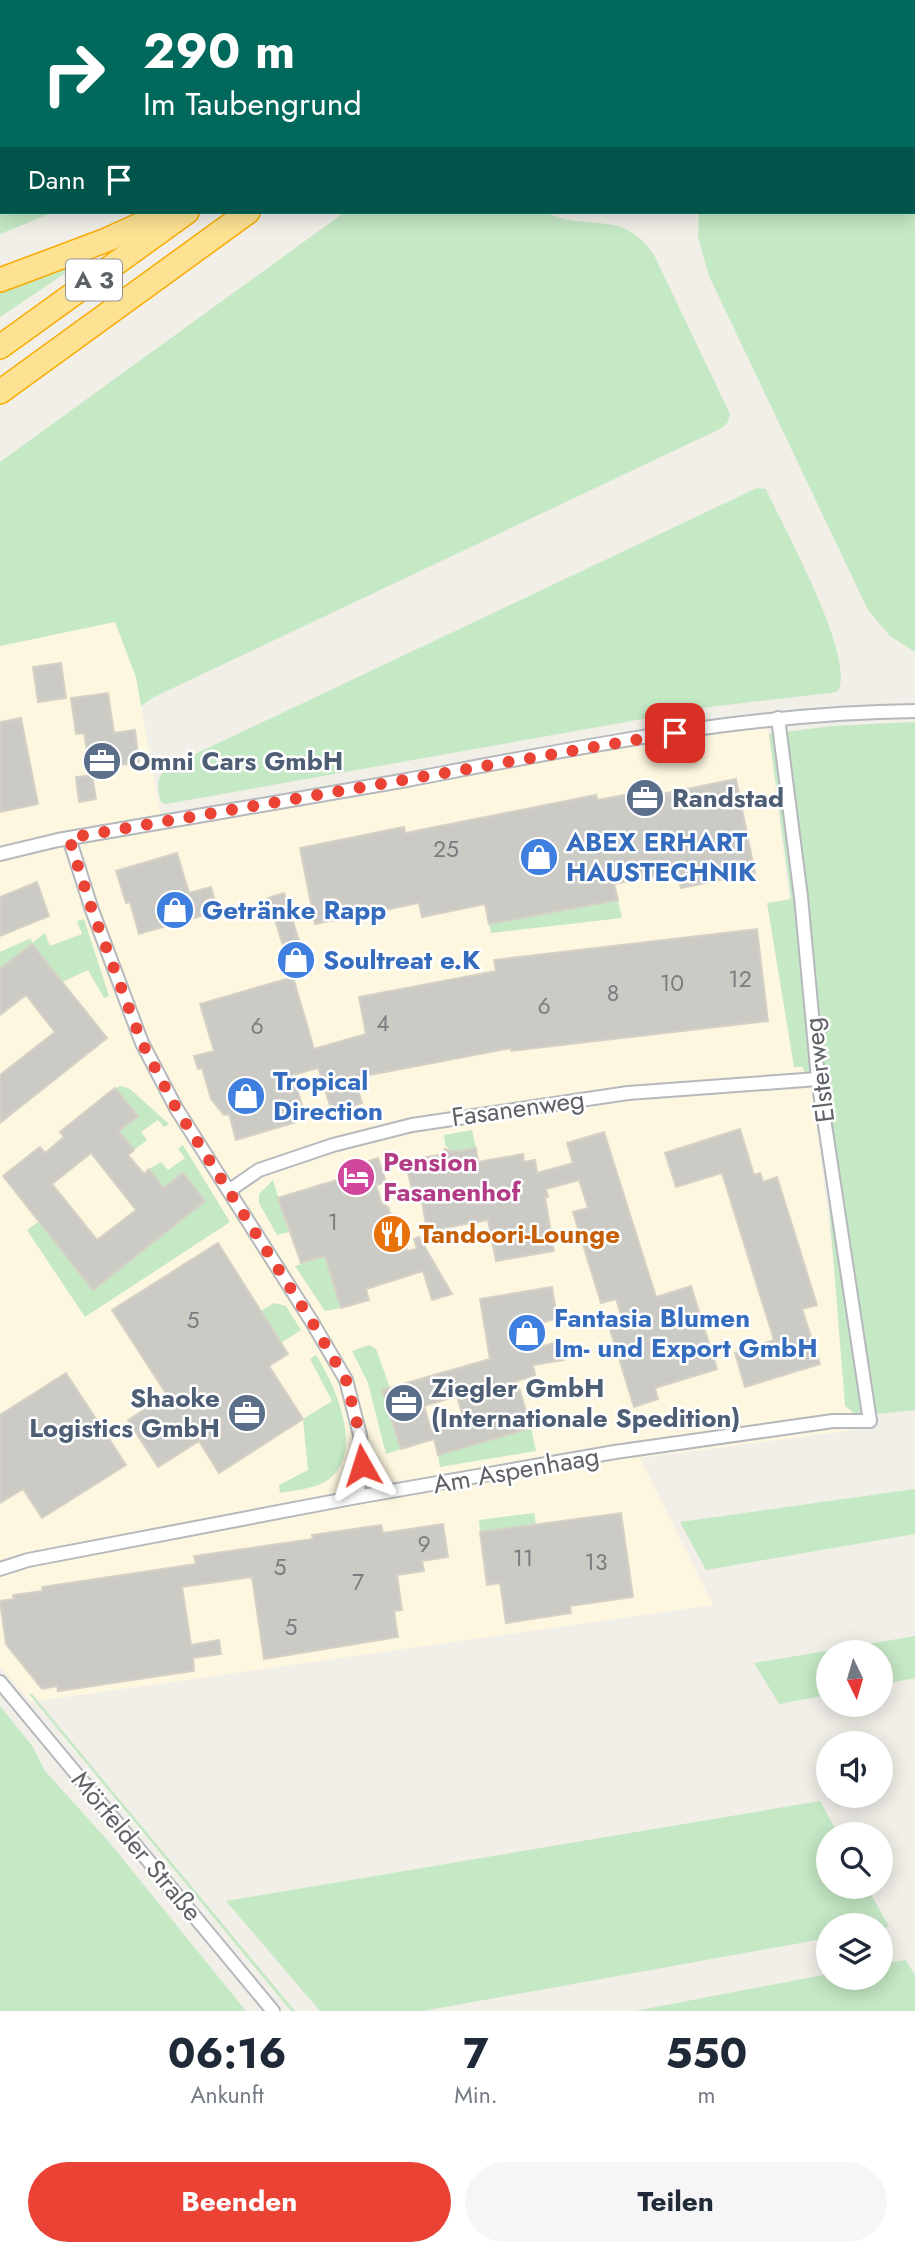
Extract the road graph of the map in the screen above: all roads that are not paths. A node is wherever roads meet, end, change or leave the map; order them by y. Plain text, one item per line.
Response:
1 (164, 214) edge
2 (184, 214) edge
3 (245, 214) edge
4 (0, 279) edge
5 (0, 347) edge
6 (35, 368) junction
7 (0, 392) edge
8 (0, 398) edge
9 (915, 711) edge
10 (773, 718) junction
11 (69, 838) junction
12 (0, 854) edge
13 (818, 1079) junction
14 (230, 1190) junction
15 (870, 1421) joint
16 (357, 1497) junction
17 (0, 1569) edge
18 (0, 1682) edge
19 (273, 2011) edge

1 - 4 highway
2 - 5 highway, A 3
3 - 6 highway, A 3
6 - 7 highway, A 3
6 - 8 highway, A 3
9 - 10 street
10 - 11 street
10 - 13 street, Elsterweg
11 - 12 street
11 - 14 street
13 - 14 street, Fasanenweg
13 - 15 street, Elsterweg
14 - 16 street
15 - 16 street, Am Aspenhaag
16 - 17 street, Am Aspenhaag
18 - 19 street, Mörfelder Straße

